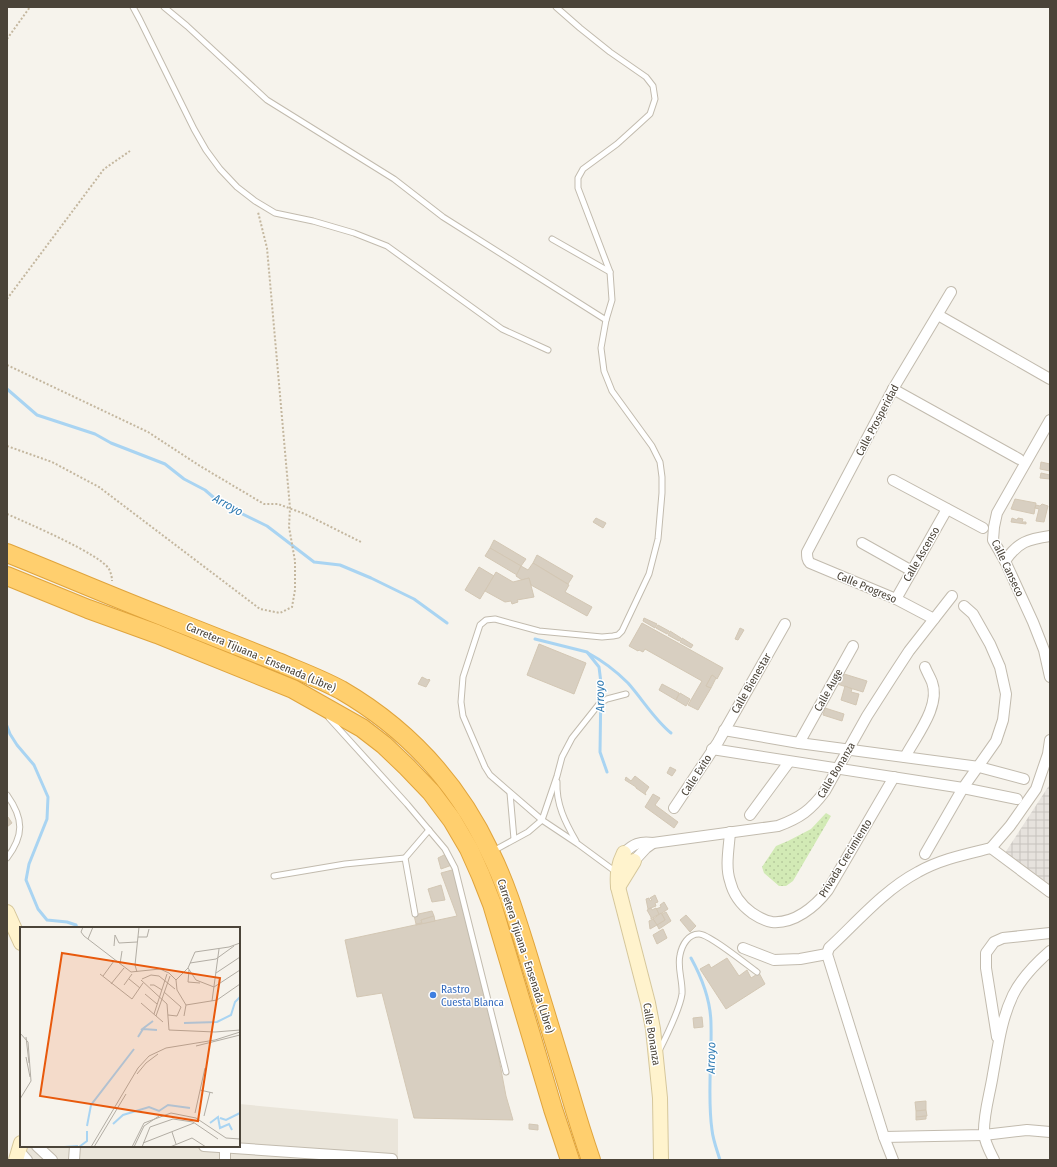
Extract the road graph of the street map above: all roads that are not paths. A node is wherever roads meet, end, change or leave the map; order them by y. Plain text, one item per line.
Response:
1 (133, 7) edge
2 (164, 7) edge
3 (556, 7) edge
4 (552, 239) dead end
5 (610, 272) junction
6 (951, 292) dead end
7 (938, 315) junction
8 (606, 320) junction
9 (548, 350) dead end
10 (1050, 379) edge
11 (893, 389) junction
12 (1049, 424) edge
13 (1019, 459) dead end
14 (893, 480) dead end
15 (947, 509) junction
16 (983, 528) dead end
17 (1050, 536) edge
18 (862, 543) dead end
19 (807, 552) joint
20 (7, 553) edge
21 (1006, 561) junction
22 (912, 571) junction
23 (7, 576) edge
24 (952, 596) dead end
25 (896, 599) junction
26 (964, 606) dead end
27 (934, 619) junction
28 (785, 624) dead end
29 (853, 646) dead end
30 (925, 668) dead end
31 (1050, 677) edge
32 (626, 694) dead end
33 (313, 700) junction
34 (724, 730) junction
35 (801, 739) junction
36 (1050, 740) edge
37 (715, 745) junction
38 (849, 750) junction
39 (905, 757) junction
40 (788, 762) junction
41 (979, 767) junction
42 (838, 769) junction
43 (557, 776) junction
44 (894, 777) junction
45 (1024, 779) dead end
46 (963, 788) junction
47 (510, 793) junction
48 (7, 795) edge
49 (1017, 799) dead end
50 (674, 808) dead end
51 (750, 815) dead end
52 (542, 820) junction
53 (429, 830) junction
54 (730, 832) junction
55 (514, 839) junction
56 (578, 844) junction
57 (991, 848) junction
58 (490, 852) junction
59 (925, 854) dead end
60 (630, 857) joint
61 (7, 858) edge
62 (405, 858) junction
63 (274, 876) dead end
64 (620, 879) junction
65 (1050, 892) edge
66 (7, 912) edge
67 (415, 914) dead end
68 (1050, 934) edge
69 (20, 941) edge
70 (743, 948) dead end
71 (1050, 951) edge
72 (827, 954) junction
73 (757, 972) dead end
74 (998, 1042) junction
75 (657, 1058) junction
76 (506, 1072) dead end
77 (1050, 1132) edge
78 (984, 1135) junction
79 (884, 1137) junction
80 (39, 1147) edge
81 (75, 1147) edge
82 (225, 1147) joint
83 (295, 1156) edge
84 (366, 1158) edge
85 (591, 1158) edge
86 (392, 1159) dead end
87 (52, 1160) edge
88 (74, 1160) edge
89 (224, 1160) edge
90 (570, 1160) edge
91 (661, 1160) edge
92 (893, 1160) edge
93 (994, 1160) edge

1 - 9 lane
2 - 8 lane
3 - 5 lane
4 - 5 lane
5 - 8 lane
6 - 7 street, Calle Prosperidad
7 - 10 street
7 - 11 street, Calle Prosperidad
8 - 47 lane
11 - 13 street
11 - 19 street, Calle Prosperidad
12 - 21 street, Calle Canseco
14 - 15 street
15 - 16 street
15 - 22 street, Calle Ascenso
17 - 21 street
18 - 22 street
19 - 25 street, Calle Progreso
20 - 58 highway, Carretera Tijuana - Ensenada (Libre)
21 - 31 street, Calle Canseco
22 - 25 street, Calle Ascenso
23 - 33 highway, Carretera Tijuana - Ensenada (Libre)
24 - 27 street, Calle Bonanza
25 - 27 street, Calle Progreso
26 - 41 street
27 - 38 street, Calle Bonanza
28 - 34 street, Calle Bienestar
29 - 35 street, Calle Auge
30 - 39 street
32 - 43 lane
33 - 53 lane
33 - 90 highway, Carretera Tijuana - Ensenada (Libre)
34 - 35 street
34 - 37 street, Calle Bienestar
35 - 38 street
36 - 57 street
37 - 40 street
37 - 50 street, Calle Exito
38 - 39 street
38 - 42 street, Calle Bonanza
39 - 41 street
40 - 42 street
40 - 51 street
41 - 45 street
41 - 46 street
42 - 44 street
42 - 54 street, Calle Bonanza
43 - 52 lane
43 - 56 lane
44 - 46 street
44 - 54 street, Privada Crecimiento
46 - 49 street
46 - 59 street
47 - 52 lane
47 - 55 lane
48 - 61 lane
52 - 55 lane
52 - 56 lane
53 - 62 lane
53 - 76 lane
54 - 60 street, Calle Bonanza
55 - 58 lane
56 - 64 lane
57 - 65 street
57 - 72 street
58 - 85 highway, Carretera Tijuana - Ensenada (Libre)
60 - 64 street, Calle Bonanza
62 - 63 lane
62 - 67 lane
64 - 75 street, Calle Bonanza
66 - 69 street
68 - 74 street
70 - 72 street
71 - 74 street
72 - 79 street
73 - 75 lane
74 - 78 street
75 - 91 street, Calle Bonanza
77 - 78 street
78 - 79 street
78 - 93 street
79 - 92 street
80 - 87 street
81 - 88 street
82 - 83 street
82 - 89 street
83 - 84 street
84 - 86 street

